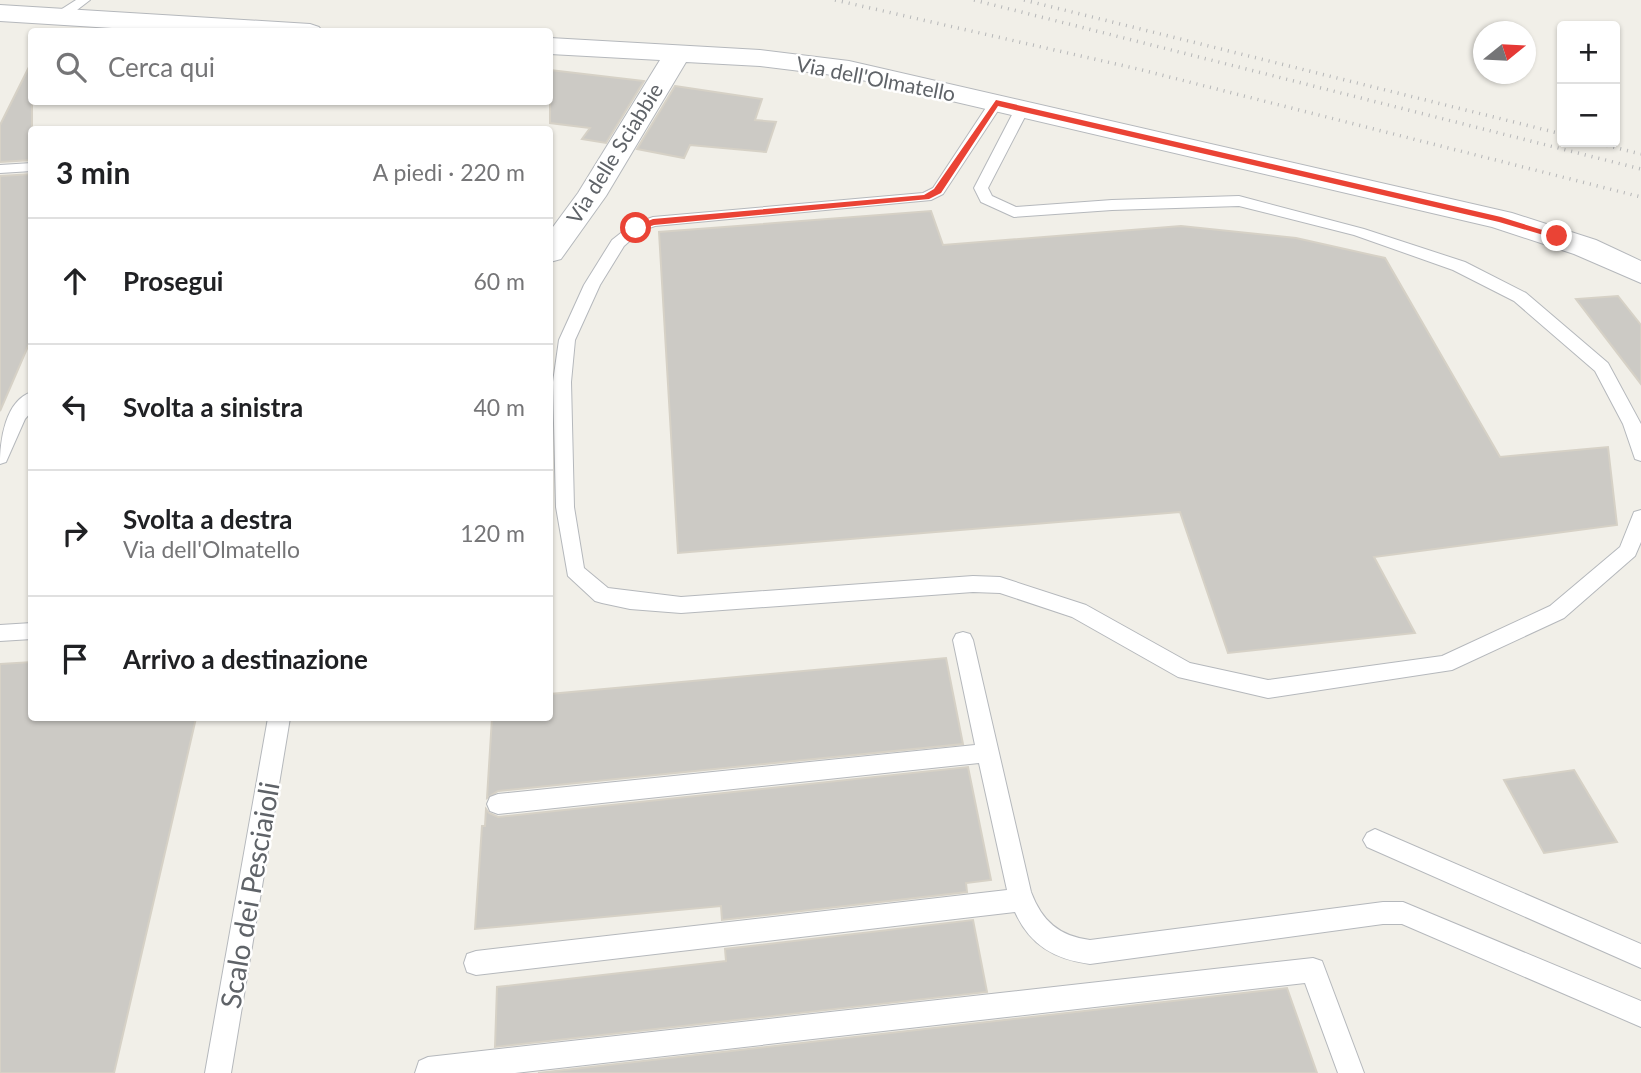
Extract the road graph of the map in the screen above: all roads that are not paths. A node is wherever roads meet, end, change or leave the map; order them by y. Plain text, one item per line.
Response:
1 (84, 0) edge
2 (0, 13) edge
3 (59, 17) junction
4 (243, 28) edge
5 (553, 46) edge
6 (678, 53) junction
7 (1009, 106) junction
8 (28, 167) edge
9 (0, 169) edge
10 (553, 247) edge
11 (1639, 270) edge
12 (28, 403) edge
13 (1641, 454) edge
14 (0, 457) edge
15 (1641, 517) edge
16 (28, 631) edge
17 (0, 633) edge
18 (962, 640) dead end
19 (278, 721) edge
20 (988, 753) junction
21 (498, 804) dead end
22 (1375, 840) dead end
23 (1021, 900) junction
24 (1641, 956) edge
25 (476, 963) dead end
26 (1641, 1014) edge
27 (218, 1073) edge
28 (428, 1073) edge
29 (1351, 1073) edge

1 - 3 lane
2 - 3 street
3 - 4 street
5 - 6 street, Via dell'Olmatello
6 - 7 street, Via dell'Olmatello
6 - 10 street, Via delle Sciabbie
7 - 11 street, Via dell'Olmatello
7 - 13 lane
7 - 15 lane
8 - 9 lane
12 - 14 lane
16 - 17 lane
18 - 20 lane
19 - 27 lane, Scalo dei Pesciaioli
20 - 21 lane
20 - 23 lane
22 - 24 lane
23 - 25 lane
23 - 26 lane
28 - 29 lane

